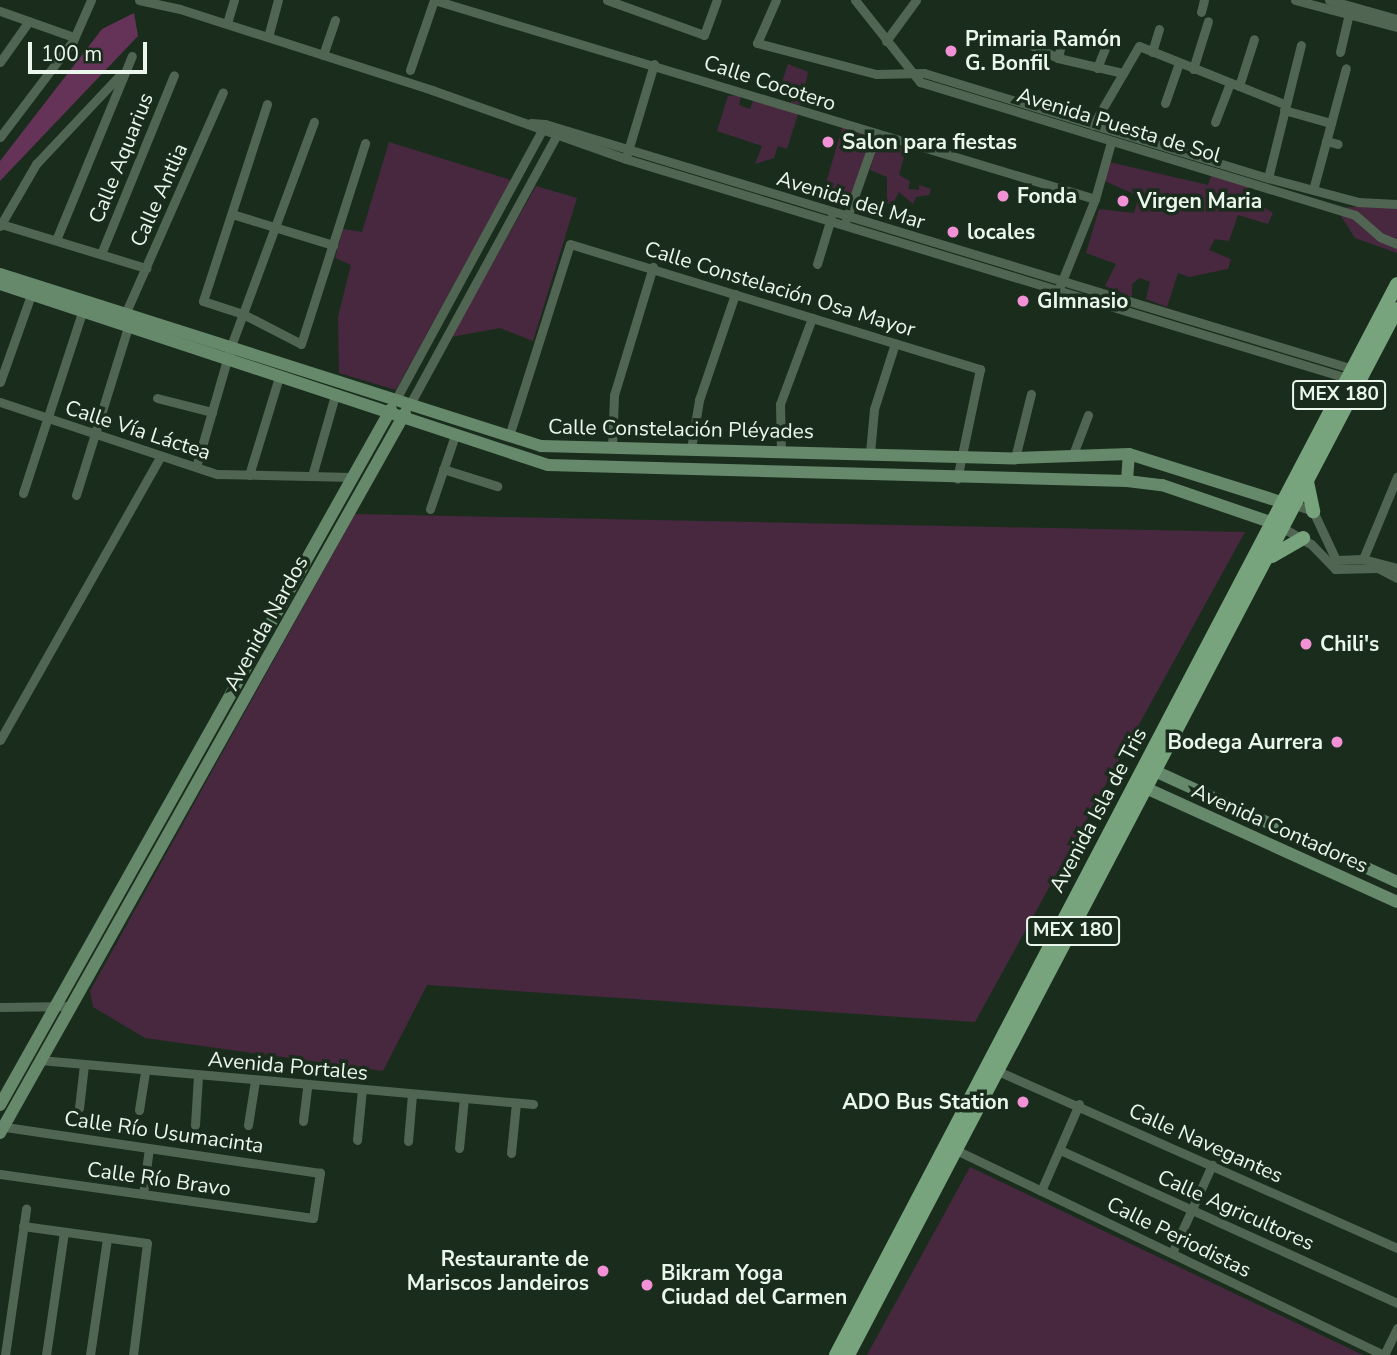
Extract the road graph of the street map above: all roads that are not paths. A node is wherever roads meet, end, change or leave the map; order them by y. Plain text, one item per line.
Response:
1 (91, 0) edge
2 (139, 0) edge
3 (234, 0) edge
4 (278, 0) edge
5 (434, 0) edge
6 (607, 0) edge
7 (717, 0) edge
8 (775, 0) edge
9 (855, 0) edge
10 (916, 0) edge
11 (1204, 0) edge
12 (1295, 0) edge
13 (1329, 0) edge
14 (182, 5) edge
15 (1350, 10) junction
16 (0, 11) edge
17 (1201, 12) dead end
18 (1397, 19) edge
19 (335, 20) dead end
20 (29, 21) junction
21 (1208, 22) dead end
22 (227, 23) junction
23 (1397, 27) edge
24 (1159, 29) dead end
25 (1063, 35) dead end
26 (1110, 36) dead end
27 (74, 37) junction
28 (268, 37) junction
29 (1254, 39) dead end
30 (886, 41) junction
31 (1027, 43) dead end
32 (1301, 45) dead end
33 (1152, 52) junction
34 (1340, 52) dead end
35 (323, 55) junction
36 (132, 56) dead end
37 (1058, 58) junction
38 (0, 62) edge
39 (1179, 63) junction
40 (654, 65) junction
41 (1097, 68) junction
42 (1193, 68) junction
43 (1346, 68) dead end
44 (410, 69) dead end
45 (124, 72) junction
46 (910, 73) junction
47 (1123, 73) junction
48 (174, 75) dead end
49 (1234, 85) junction
50 (964, 90) junction
51 (223, 92) dead end
52 (1025, 103) junction
53 (1165, 103) dead end
54 (267, 104) dead end
55 (1284, 107) junction
56 (1022, 114) junction
57 (1076, 119) junction
58 (314, 121) dead end
59 (1215, 122) dead end
60 (1331, 123) junction
61 (1093, 125) junction
62 (543, 127) junction
63 (1072, 130) junction
64 (558, 132) junction
65 (876, 135) junction
66 (0, 137) edge
67 (1326, 141) junction
68 (1111, 142) junction
69 (365, 143) dead end
70 (1338, 144) dead end
71 (627, 154) junction
72 (1268, 178) junction
73 (1313, 190) junction
74 (1095, 199) junction
75 (1358, 202) junction
76 (1397, 204) edge
77 (232, 214) junction
78 (1355, 215) junction
79 (832, 217) junction
80 (845, 221) junction
81 (1, 225) edge
82 (276, 228) junction
83 (56, 240) junction
84 (900, 241) junction
85 (1397, 244) edge
86 (332, 245) junction
87 (895, 252) dead end
88 (101, 254) junction
89 (817, 264) dead end
90 (653, 267) junction
91 (146, 268) junction
92 (0, 274) edge
93 (1061, 284) junction
94 (1397, 284) edge
95 (0, 285) edge
96 (735, 294) junction
97 (31, 295) junction
98 (1397, 309) edge
99 (82, 312) junction
100 (126, 313) junction
101 (243, 314) junction
102 (813, 318) junction
103 (128, 327) junction
104 (895, 343) junction
105 (231, 346) junction
106 (228, 360) junction
107 (1356, 375) junction
108 (279, 377) junction
109 (0, 382) edge
110 (1031, 394) dead end
111 (335, 395) junction
112 (157, 398) dead end
113 (396, 399) junction
114 (0, 401) edge
115 (410, 404) junction
116 (212, 412) junction
117 (389, 413) junction
118 (1088, 415) dead end
119 (403, 418) junction
120 (48, 420) junction
121 (95, 435) junction
122 (455, 435) junction
123 (509, 436) junction
124 (541, 446) junction
125 (612, 448) junction
126 (691, 449) junction
127 (781, 452) junction
128 (870, 453) junction
129 (1129, 454) junction
130 (161, 456) junction
131 (961, 456) junction
132 (1077, 457) junction
133 (1014, 458) junction
134 (537, 462) junction
135 (195, 467) junction
136 (443, 469) junction
137 (249, 475) junction
138 (312, 476) junction
139 (353, 477) junction
140 (1397, 477) edge
141 (957, 479) junction
142 (1127, 481) junction
143 (1085, 482) junction
144 (1307, 482) junction
145 (497, 486) dead end
146 (23, 493) dead end
147 (76, 495) dead end
148 (1288, 505) junction
149 (430, 509) dead end
150 (1313, 511) junction
151 (1278, 524) junction
152 (1303, 538) junction
153 (1268, 559) junction
154 (1363, 559) junction
155 (1397, 568) edge
156 (1397, 578) edge
157 (0, 740) edge
158 (1157, 772) junction
159 (1148, 789) junction
160 (1397, 882) edge
161 (1397, 902) edge
162 (72, 1006) junction
163 (0, 1007) edge
164 (55, 1007) junction
165 (40, 1060) junction
166 (84, 1065) junction
167 (145, 1072) junction
168 (999, 1072) junction
169 (198, 1076) junction
170 (256, 1081) junction
171 (307, 1086) junction
172 (362, 1090) junction
173 (412, 1094) junction
174 (464, 1098) junction
175 (516, 1103) junction
176 (533, 1104) dead end
177 (1079, 1104) junction
178 (0, 1105) edge
179 (79, 1108) dead end
180 (139, 1110) dead end
181 (303, 1121) dead end
182 (195, 1125) dead end
183 (248, 1125) dead end
184 (2, 1130) edge
185 (357, 1140) dead end
186 (408, 1141) dead end
187 (149, 1148) junction
188 (459, 1149) dead end
189 (1060, 1150) junction
190 (958, 1151) junction
191 (511, 1153) dead end
192 (1212, 1165) junction
193 (0, 1174) edge
194 (1041, 1191) junction
195 (143, 1194) junction
196 (26, 1209) dead end
197 (1191, 1210) junction
198 (313, 1218) joint
199 (23, 1226) junction
200 (64, 1232) junction
201 (107, 1238) junction
202 (1397, 1248) edge
203 (1172, 1253) junction
204 (1397, 1303) edge
205 (1397, 1328) edge
206 (5, 1355) edge
207 (46, 1355) edge
208 (90, 1355) edge
209 (133, 1355) edge
210 (836, 1355) edge
211 (848, 1355) edge
212 (1384, 1355) edge

1 - 27 street
2 - 14 street, Avenida del Mar
3 - 22 street
4 - 28 street
5 - 40 street, Calle Cocotero
5 - 44 street
6 - 7 street
8 - 46 street
9 - 30 street
10 - 30 street
11 - 17 street
12 - 15 street
13 - 15 street
14 - 22 street, Avenida del Mar
15 - 18 street
15 - 23 street
15 - 34 street
16 - 20 street
19 - 35 street
20 - 27 street
20 - 38 street
21 - 42 street
22 - 28 street, Avenida del Mar
24 - 33 street
25 - 37 street
26 - 41 street
27 - 66 street
28 - 35 street, Avenida del Mar
29 - 49 street
30 - 46 street
31 - 37 street
32 - 55 street
33 - 39 street
33 - 47 street
35 - 62 street, Avenida del Mar
36 - 45 street
37 - 41 street
39 - 42 street
39 - 53 street
40 - 65 street, Calle Cocotero
40 - 71 street
41 - 47 street
42 - 49 street
43 - 60 street
45 - 81 street
45 - 83 street
46 - 50 street, Avenida Puesta de Sol
47 - 61 street
48 - 88 street, Calle Aquarius
49 - 55 street
49 - 59 street
50 - 52 street, Avenida Puesta de Sol
50 - 56 street, Avenida Puesta de Sol
51 - 91 street, Calle Antlia
52 - 56 street
52 - 57 street, Avenida Puesta de Sol
54 - 77 street
55 - 60 street
55 - 72 street
56 - 63 street, Avenida Puesta de Sol
57 - 61 street, Avenida Puesta de Sol
57 - 63 street
58 - 82 street
60 - 67 street
61 - 72 street, Avenida Puesta de Sol
62 - 64 street, Avenida del Mar
62 - 113 street, Avenida Nardos
63 - 68 street, Avenida Puesta de Sol
64 - 71 street, Avenida del Mar
64 - 115 street, Avenida Nardos
65 - 74 street, Calle Cocotero
65 - 80 street
67 - 70 street
67 - 73 street
68 - 74 street
68 - 78 street, Avenida Puesta de Sol
69 - 86 street
71 - 79 street, Avenida del Mar
72 - 73 street, Avenida Puesta de Sol
73 - 75 street, Avenida Puesta de Sol
74 - 93 street
75 - 76 street, Avenida Puesta de Sol
75 - 78 street
77 - 82 street
77 - 101 street
78 - 85 street, Avenida Puesta de Sol
79 - 80 street, Avenida del Mar
79 - 89 street
80 - 84 street, Avenida del Mar
80 - 93 street, Avenida del Mar
81 - 83 street
82 - 86 street
82 - 101 street
83 - 88 street
84 - 87 street
84 - 93 street, Avenida del Mar
86 - 101 street
88 - 91 street
90 - 96 street, Calle Constelación Osa Mayor
90 - 123 street, Calle Constelación Osa Mayor
90 - 125 street
91 - 100 street, Calle Antlia
92 - 100 main road, Calle Constelación Pléyades
93 - 107 street, Avenida del Mar
94 - 107 main road, Avenida Isla de Tris / MEX 180
95 - 97 main road, Calle Constelación Pléyades
96 - 102 street, Calle Constelación Osa Mayor
96 - 126 street
97 - 99 main road, Calle Constelación Pléyades
97 - 109 street
98 - 107 main road, Avenida Isla de Tris / MEX 180
99 - 103 main road, Calle Constelación Pléyades
99 - 120 street
100 - 105 main road, Calle Constelación Pléyades
101 - 105 street
102 - 104 street, Calle Constelación Osa Mayor
102 - 127 street
103 - 106 main road, Calle Constelación Pléyades
103 - 121 street
104 - 128 street
104 - 131 street, Calle Constelación Osa Mayor
105 - 106 street
105 - 113 main road, Calle Constelación Pléyades
106 - 108 main road, Calle Constelación Pléyades
106 - 116 street
107 - 144 main road, Avenida Isla de Tris / MEX 180
107 - 148 main road, Avenida Isla de Tris / MEX 180
108 - 111 main road, Calle Constelación Pléyades
108 - 137 street
110 - 133 street
111 - 117 main road, Calle Constelación Pléyades
111 - 138 street
112 - 116 street
113 - 115 main road, Calle Constelación Pléyades
113 - 117 main road, Avenida Nardos
114 - 120 street, Calle Vía Láctea
115 - 119 main road, Avenida Nardos
115 - 123 main road, Calle Constelación Pléyades
116 - 135 street
117 - 119 main road, Calle Constelación Pléyades
117 - 139 main road, Avenida Nardos
118 - 132 street
119 - 122 main road, Calle Constelación Pléyades
119 - 162 main road, Avenida Nardos
120 - 121 street, Calle Vía Láctea
120 - 146 street
121 - 130 street, Calle Vía Láctea
121 - 147 street
122 - 134 main road, Calle Constelación Pléyades
122 - 136 street
123 - 124 main road, Calle Constelación Pléyades
124 - 125 main road, Calle Constelación Pléyades
124 - 134 main road
125 - 126 main road, Calle Constelación Pléyades
126 - 127 main road, Calle Constelación Pléyades
127 - 128 main road, Calle Constelación Pléyades
128 - 131 main road, Calle Constelación Pléyades
129 - 132 main road, Calle Constelación Pléyades
129 - 142 main road
129 - 148 main road, Calle Constelación Pléyades
130 - 135 street, Calle Vía Láctea
130 - 157 street
131 - 133 main road, Calle Constelación Pléyades
131 - 141 street
132 - 133 main road, Calle Constelación Pléyades
132 - 143 main road
134 - 141 main road, Calle Constelación Pléyades
135 - 137 street, Calle Vía Láctea
136 - 145 street
136 - 149 street
137 - 138 street, Calle Vía Láctea
138 - 139 street, Calle Vía Láctea
139 - 164 main road, Avenida Nardos
140 - 154 street
141 - 143 main road, Calle Constelación Pléyades
142 - 143 main road, Calle Constelación Pléyades
142 - 151 main road, Calle Constelación Pléyades
144 - 148 main road, Avenida Isla de Tris / MEX 180
144 - 150 main road
148 - 150 street
148 - 151 main road, Avenida Isla de Tris / MEX 180
150 - 154 street
151 - 152 street
151 - 153 main road, Avenida Isla de Tris / MEX 180
151 - 210 main road, Avenida Isla de Tris / MEX 180
152 - 153 main road
152 - 156 street
153 - 158 main road, Avenida Isla de Tris / MEX 180
154 - 155 street
158 - 159 main road, Avenida Isla de Tris / MEX 180
158 - 160 main road, Avenida Contadores
159 - 161 main road, Avenida Contadores
159 - 168 main road, Avenida Isla de Tris / MEX 180
162 - 164 street
162 - 165 main road, Avenida Nardos
163 - 164 street
164 - 178 main road, Avenida Nardos
165 - 166 street, Avenida Portales
165 - 184 main road, Avenida Nardos
166 - 167 street, Avenida Portales
166 - 179 street
167 - 169 street, Avenida Portales
167 - 180 street
168 - 177 street, Calle Navegantes
168 - 190 main road, Avenida Isla de Tris / MEX 180
169 - 170 street, Avenida Portales
169 - 182 street
170 - 171 street, Avenida Portales
170 - 183 street
171 - 172 street, Avenida Portales
171 - 181 street
172 - 173 street, Avenida Portales
172 - 185 street
173 - 174 street, Avenida Portales
173 - 186 street
174 - 175 street, Avenida Portales
174 - 188 street
175 - 176 street, Avenida Portales
175 - 191 street
177 - 189 street
177 - 192 street, Calle Navegantes
184 - 187 street, Calle Río Usumacinta
187 - 195 street
187 - 198 street, Calle Río Usumacinta
189 - 194 street
189 - 197 street, Calle Agricultores
190 - 194 street, Calle Periodistas
190 - 211 main road, Avenida Isla de Tris / MEX 180
192 - 197 street
192 - 202 street, Calle Navegantes
193 - 195 street, Calle Río Bravo
194 - 203 street, Calle Periodistas
195 - 198 street, Calle Río Bravo
196 - 199 street
197 - 203 street
197 - 204 street, Calle Agricultores
199 - 200 street
199 - 206 street
200 - 201 street
200 - 207 street
201 - 208 street
201 - 209 street
203 - 212 street, Calle Periodistas
205 - 212 street

